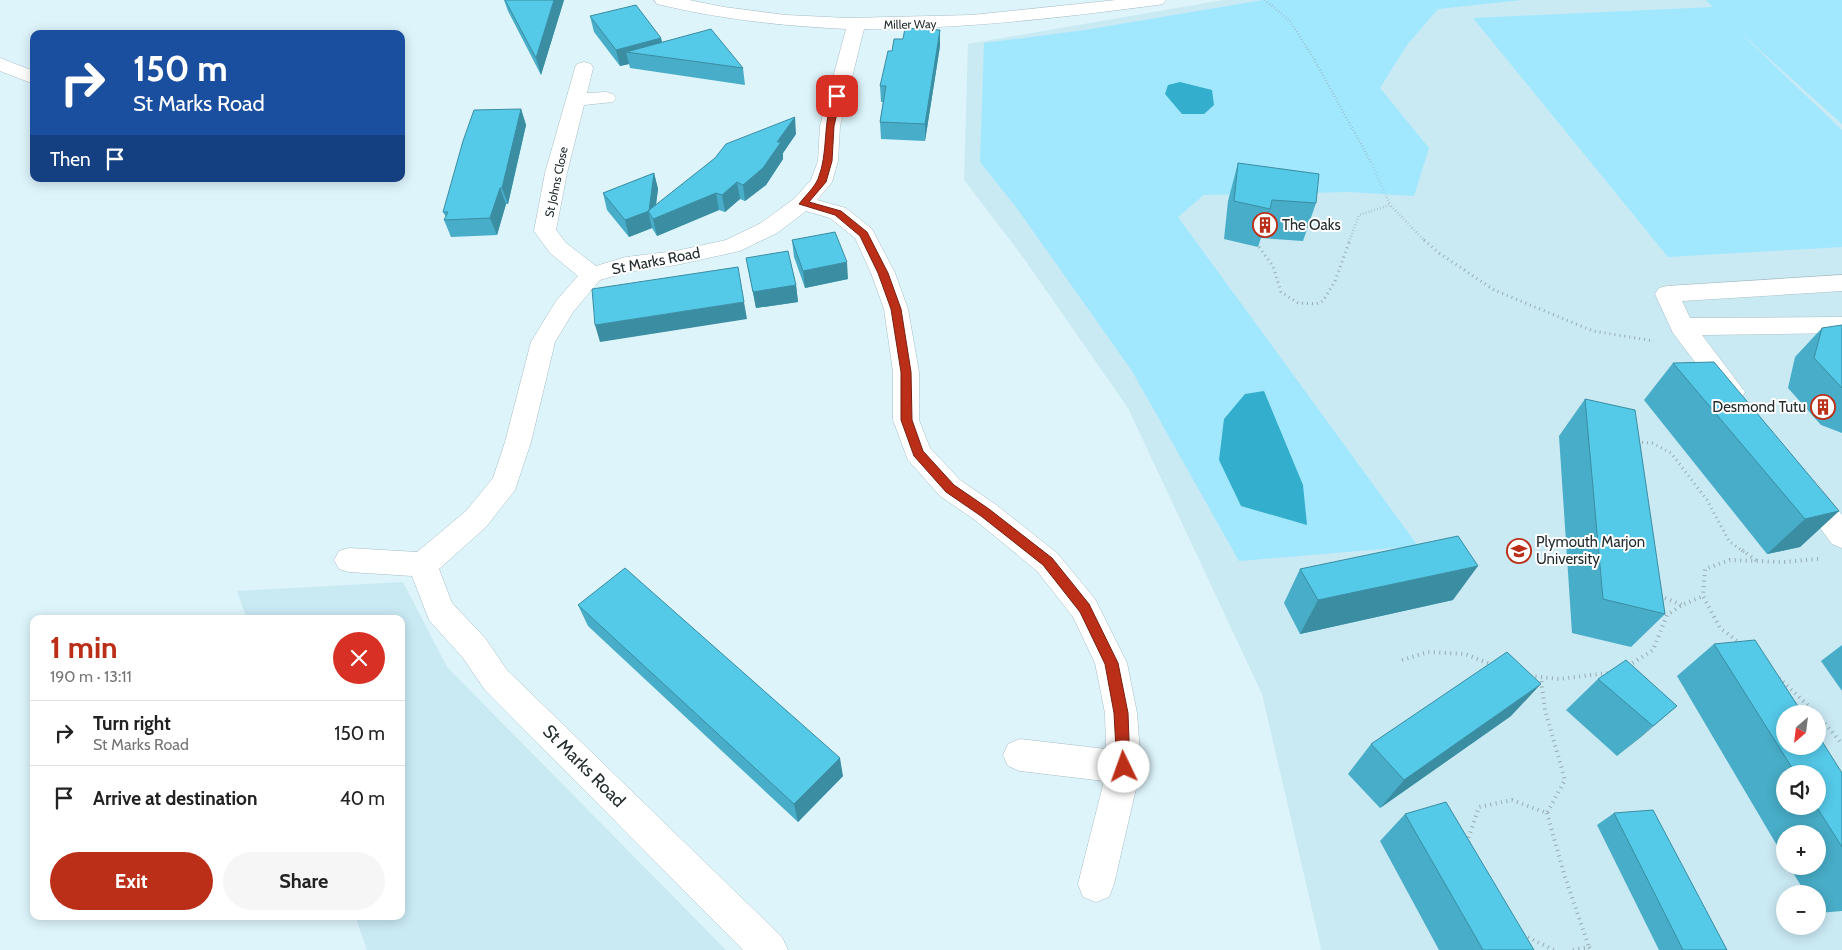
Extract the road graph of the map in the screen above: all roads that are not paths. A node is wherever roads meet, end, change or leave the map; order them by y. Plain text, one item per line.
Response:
1 (664, 0) edge
2 (1157, 0) edge
3 (856, 24) junction
4 (584, 68) dead end
5 (17, 71) edge
6 (30, 90) edge
7 (606, 98) dead end
8 (576, 100) junction
9 (803, 204) junction
10 (592, 276) junction
11 (1842, 283) edge
12 (1842, 325) edge
13 (1689, 337) junction
14 (1745, 410) edge
15 (1793, 472) edge
16 (1842, 536) edge
17 (349, 560) dead end
18 (423, 565) junction
19 (1020, 755) dead end
20 (1124, 767) junction
21 (1096, 884) dead end
22 (769, 950) edge

1 - 3 street, Miller Way
2 - 3 street, Miller Way
3 - 9 street, St Marks Road
4 - 8 street, St Johns Close
5 - 6 street
7 - 8 street
8 - 10 street, St Johns Close
9 - 10 street, St Marks Road
9 - 20 street
10 - 18 street, St Marks Road
11 - 13 street
12 - 13 street
13 - 14 street
15 - 16 street
17 - 18 street
18 - 22 street, St Marks Road
19 - 20 street
20 - 21 street

